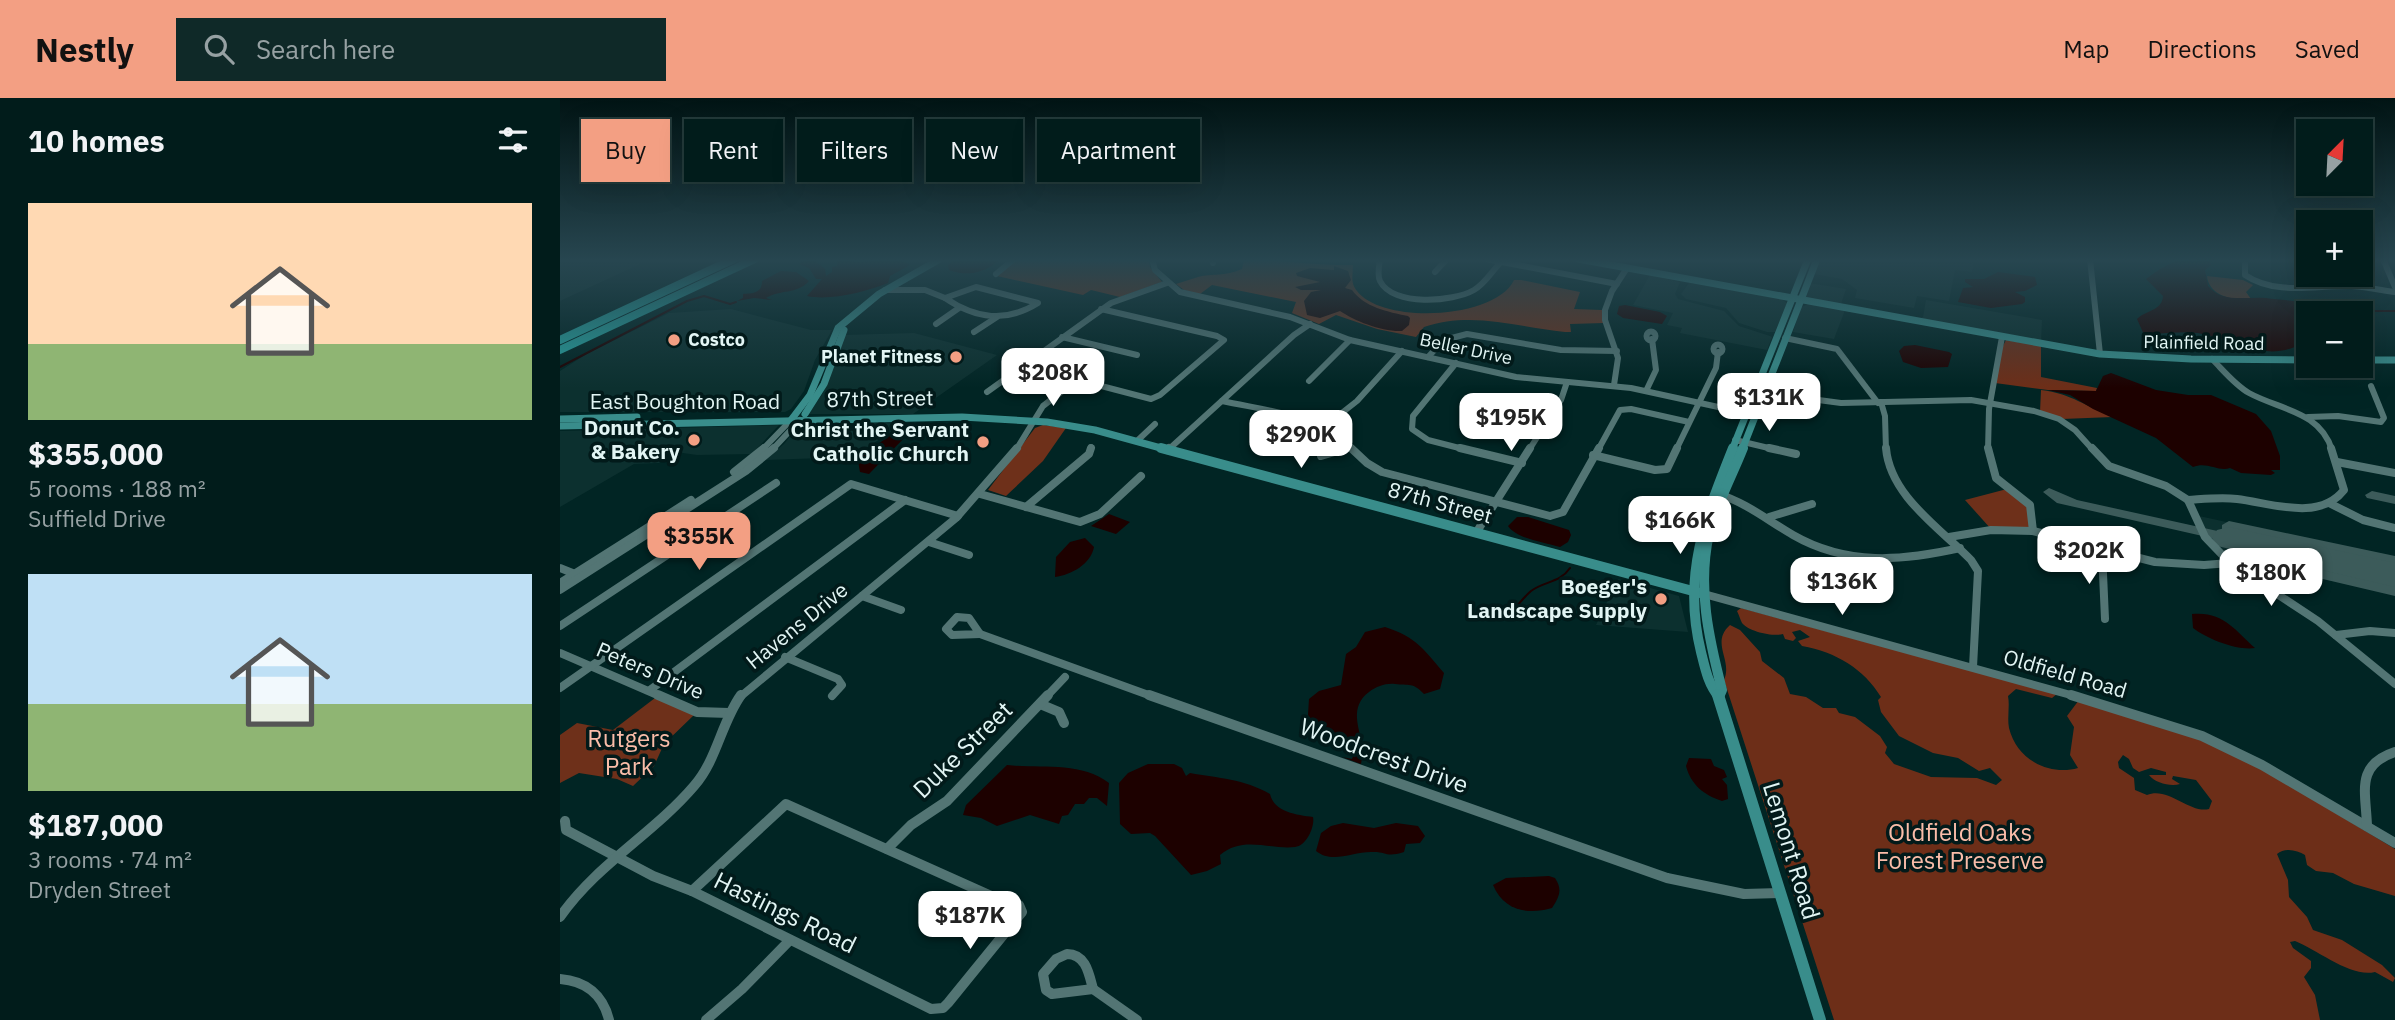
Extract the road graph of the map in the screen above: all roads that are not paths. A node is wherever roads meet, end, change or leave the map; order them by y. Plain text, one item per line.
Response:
1 (632, 302) edge
2 (637, 302) edge
3 (658, 302) edge
4 (663, 302) edge
5 (871, 302) edge
6 (948, 302) edge
7 (1034, 302) edge
8 (1114, 302) edge
9 (1222, 302) edge
10 (1609, 302) edge
11 (1795, 302) edge
12 (1795, 302) edge
13 (1812, 302) edge
14 (2095, 302) edge
15 (959, 309) junction
16 (1101, 309) junction
17 (997, 317) junction
18 (936, 324) dead end
19 (1310, 324) junction
20 (974, 332) dead end
21 (560, 336) edge
22 (1062, 337) junction
23 (2002, 337) junction
24 (1785, 338) junction
25 (1652, 339) dead end
26 (1350, 340) junction
27 (560, 350) edge
28 (1402, 351) junction
29 (1617, 351) junction
30 (1718, 352) dead end
31 (2100, 354) junction
32 (1137, 355) dead end
33 (1428, 357) junction
34 (2213, 359) junction
35 (2296, 360) edge
36 (2373, 360) edge
37 (2395, 360) edge
38 (1456, 363) junction
39 (1021, 365) junction
40 (1077, 379) junction
41 (1309, 381) dead end
42 (1567, 382) junction
43 (1614, 385) junction
44 (2371, 386) dead end
45 (1646, 391) junction
46 (987, 392) dead end
47 (1759, 392) junction
48 (1222, 401) junction
49 (1698, 402) junction
50 (1880, 402) junction
51 (1991, 403) junction
52 (1488, 411) dead end
53 (1751, 414) junction
54 (2308, 418) junction
55 (560, 419) edge
56 (795, 420) junction
57 (1034, 421) junction
58 (1689, 422) junction
59 (1155, 424) dead end
60 (560, 426) edge
61 (1324, 427) junction
62 (1544, 428) junction
63 (1137, 441) junction
64 (1739, 441) junction
65 (1091, 447) dead end
66 (1350, 447) junction
67 (1167, 450) junction
68 (1796, 454) dead end
69 (1321, 456) dead end
70 (1593, 456) junction
71 (2337, 462) junction
72 (1522, 463) junction
73 (2395, 473) edge
74 (1141, 476) dead end
75 (775, 483) dead end
76 (980, 494) junction
77 (1719, 494) junction
78 (905, 499) junction
79 (2188, 500) junction
80 (1497, 502) junction
81 (2329, 503) junction
82 (1812, 504) dead end
83 (1026, 508) junction
84 (673, 515) junction
85 (958, 516) junction
86 (1769, 517) junction
87 (709, 528) junction
88 (2395, 528) edge
89 (2033, 531) junction
90 (1476, 533) junction
91 (1949, 537) junction
92 (929, 541) junction
93 (1960, 548) junction
94 (2102, 551) junction
95 (970, 555) dead end
96 (2230, 563) junction
97 (560, 568) edge
98 (575, 574) junction
99 (560, 583) edge
100 (560, 590) edge
101 (1698, 592) junction
102 (862, 596) junction
103 (901, 610) dead end
104 (2105, 619) dead end
105 (560, 626) edge
106 (2395, 633) edge
107 (980, 634) dead end
108 (2336, 635) junction
109 (560, 653) edge
110 (785, 657) junction
111 (592, 666) junction
112 (1973, 667) junction
113 (1065, 677) dead end
114 (2395, 684) edge
115 (560, 688) edge
116 (650, 690) junction
117 (832, 696) dead end
118 (1040, 704) junction
119 (729, 713) junction
120 (1064, 723) dead end
121 (2395, 752) edge
122 (565, 821) dead end
123 (2367, 826) junction
124 (2395, 843) edge
125 (887, 849) junction
126 (613, 856) junction
127 (692, 891) junction
128 (1780, 893) junction
129 (560, 917) edge
130 (790, 940) junction
131 (560, 979) edge
132 (1093, 989) junction
133 (609, 1020) edge
134 (706, 1020) edge
135 (1137, 1020) edge
136 (1820, 1020) edge

1 - 21 highway
2 - 21 highway
3 - 27 highway
4 - 27 highway
5 - 56 main road
6 - 15 street
7 - 17 street
8 - 16 street
9 - 19 street, Beller Drive
10 - 29 street
11 - 24 main road, Lemont Road
12 - 47 main road, Lemont Road
13 - 23 main road, Plainfield Road
14 - 31 street
15 - 17 street
15 - 18 street
16 - 22 street
16 - 40 street
17 - 20 street
19 - 26 street, Beller Drive
19 - 48 street
22 - 32 street
22 - 39 street
23 - 31 main road, Plainfield Road
23 - 51 street
24 - 47 main road, Lemont Road
24 - 50 street
25 - 45 street
26 - 28 street, Beller Drive
26 - 41 street
28 - 33 street, Beller Drive
28 - 61 street
29 - 33 street
29 - 43 street
30 - 49 street
31 - 34 main road, Plainfield Road
33 - 38 street, Beller Drive
34 - 35 main road, Plainfield Road
34 - 54 street
36 - 37 main road
38 - 42 street, Beller Drive
38 - 72 street
39 - 40 street
39 - 46 street
40 - 57 street, Havens Drive
42 - 43 street, Beller Drive
42 - 62 street
43 - 45 street, Beller Drive
44 - 54 street
45 - 49 street, Beller Drive
47 - 50 street
47 - 53 main road, Lemont Road
48 - 61 street
48 - 67 street
49 - 53 street, Beller Drive
49 - 58 street
50 - 51 street
50 - 91 street
51 - 79 street
51 - 89 street
52 - 62 street
53 - 64 main road, Lemont Road
54 - 71 street
55 - 56 main road, East Boughton Road
56 - 57 main road, 87th Street
56 - 60 main road, East Boughton Road
56 - 84 street
57 - 63 main road, 87th Street
57 - 76 street, Havens Drive
58 - 70 street
58 - 70 street
59 - 63 street
61 - 66 street
62 - 72 street
63 - 67 main road, 87th Street
64 - 68 street
64 - 77 main road, Lemont Road
65 - 83 street
66 - 69 street
66 - 80 street
67 - 90 main road, 87th Street
70 - 80 street
71 - 73 street
71 - 81 street
72 - 80 street
74 - 83 street
75 - 87 street
76 - 83 street
76 - 85 street, Havens Drive
77 - 86 street
77 - 101 main road, Lemont Road
78 - 85 street
78 - 111 street
78 - 116 street
79 - 81 street
79 - 96 street
80 - 90 street
81 - 88 street
82 - 86 street
84 - 87 street
84 - 98 street
84 - 100 street
85 - 92 street, Havens Drive
86 - 93 street
87 - 105 street
89 - 91 street
89 - 94 street
90 - 101 main road, 87th Street
91 - 93 street
92 - 95 street
92 - 102 street, Havens Drive
93 - 112 street
94 - 96 street
94 - 104 street
96 - 108 street
97 - 98 street
98 - 99 street
101 - 112 street, Oldfield Road
101 - 128 main road, Lemont Road
102 - 103 street
102 - 110 street, Havens Drive
106 - 108 street
107 - 128 street, Woodcrest Drive
108 - 114 street
109 - 111 street, Peters Drive
110 - 117 street
110 - 119 street, Havens Drive
111 - 115 street
111 - 116 street, Peters Drive
112 - 123 street, Oldfield Road
113 - 118 street, Duke Street
116 - 119 street, Peters Drive
118 - 120 street
118 - 125 street, Duke Street
119 - 126 street, Havens Drive
121 - 123 street
122 - 126 street, Hastings Road
123 - 124 street, Oldfield Road
125 - 127 street
125 - 130 street, Hastings Road
126 - 127 street, Hastings Road
126 - 129 street, Havens Drive
127 - 130 street, Hastings Road
128 - 136 main road, Lemont Road
130 - 134 street
131 - 133 street
132 - 132 street
132 - 135 street

